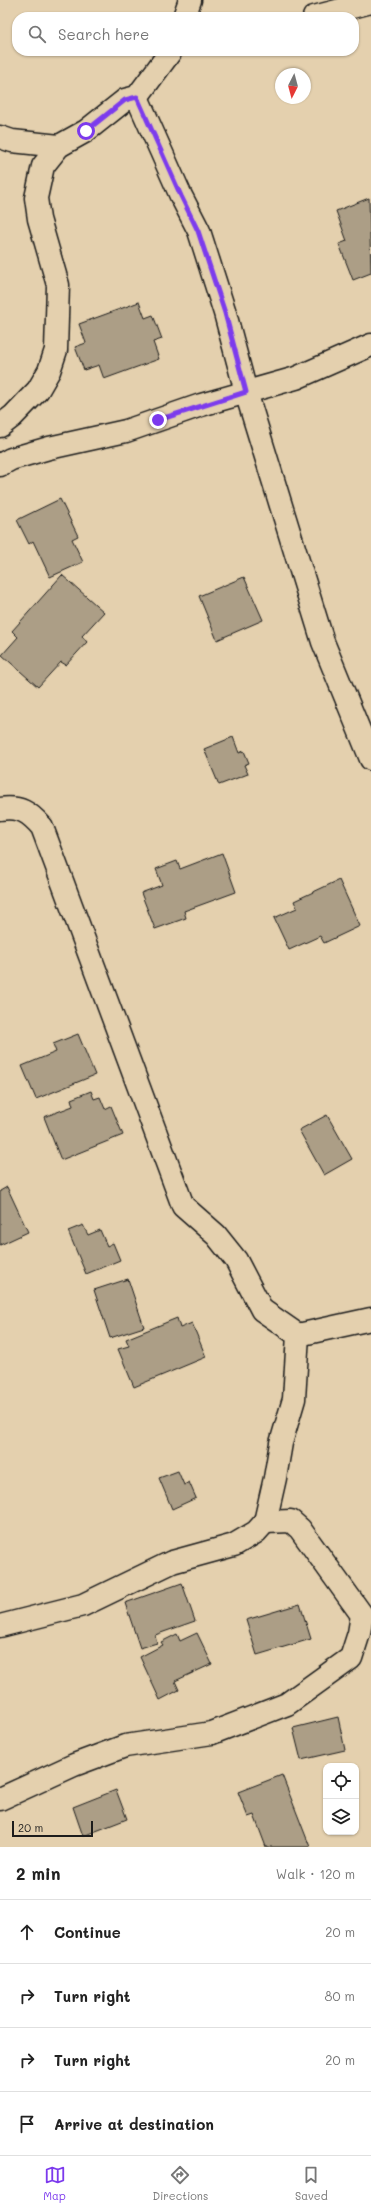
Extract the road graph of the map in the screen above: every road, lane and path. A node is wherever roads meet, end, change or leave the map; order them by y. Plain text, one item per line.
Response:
1 (190, 0) edge
2 (371, 2) edge
3 (186, 12) edge
4 (333, 12) edge
5 (171, 56) edge
6 (137, 97) junction
7 (0, 137) edge
8 (59, 146) junction
9 (371, 345) edge
10 (246, 392) junction
11 (0, 426) edge
12 (0, 465) edge
13 (371, 759) edge
14 (0, 809) edge
15 (371, 1319) edge
16 (298, 1335) junction
17 (265, 1522) junction
18 (0, 1626) edge
19 (0, 1799) edge

1 - 3 street
2 - 4 street
5 - 6 street
6 - 8 street
6 - 10 street
7 - 8 street
8 - 11 street
9 - 10 street
10 - 12 street
10 - 13 street
14 - 16 street
15 - 16 street
16 - 17 street
17 - 18 street
17 - 19 street

